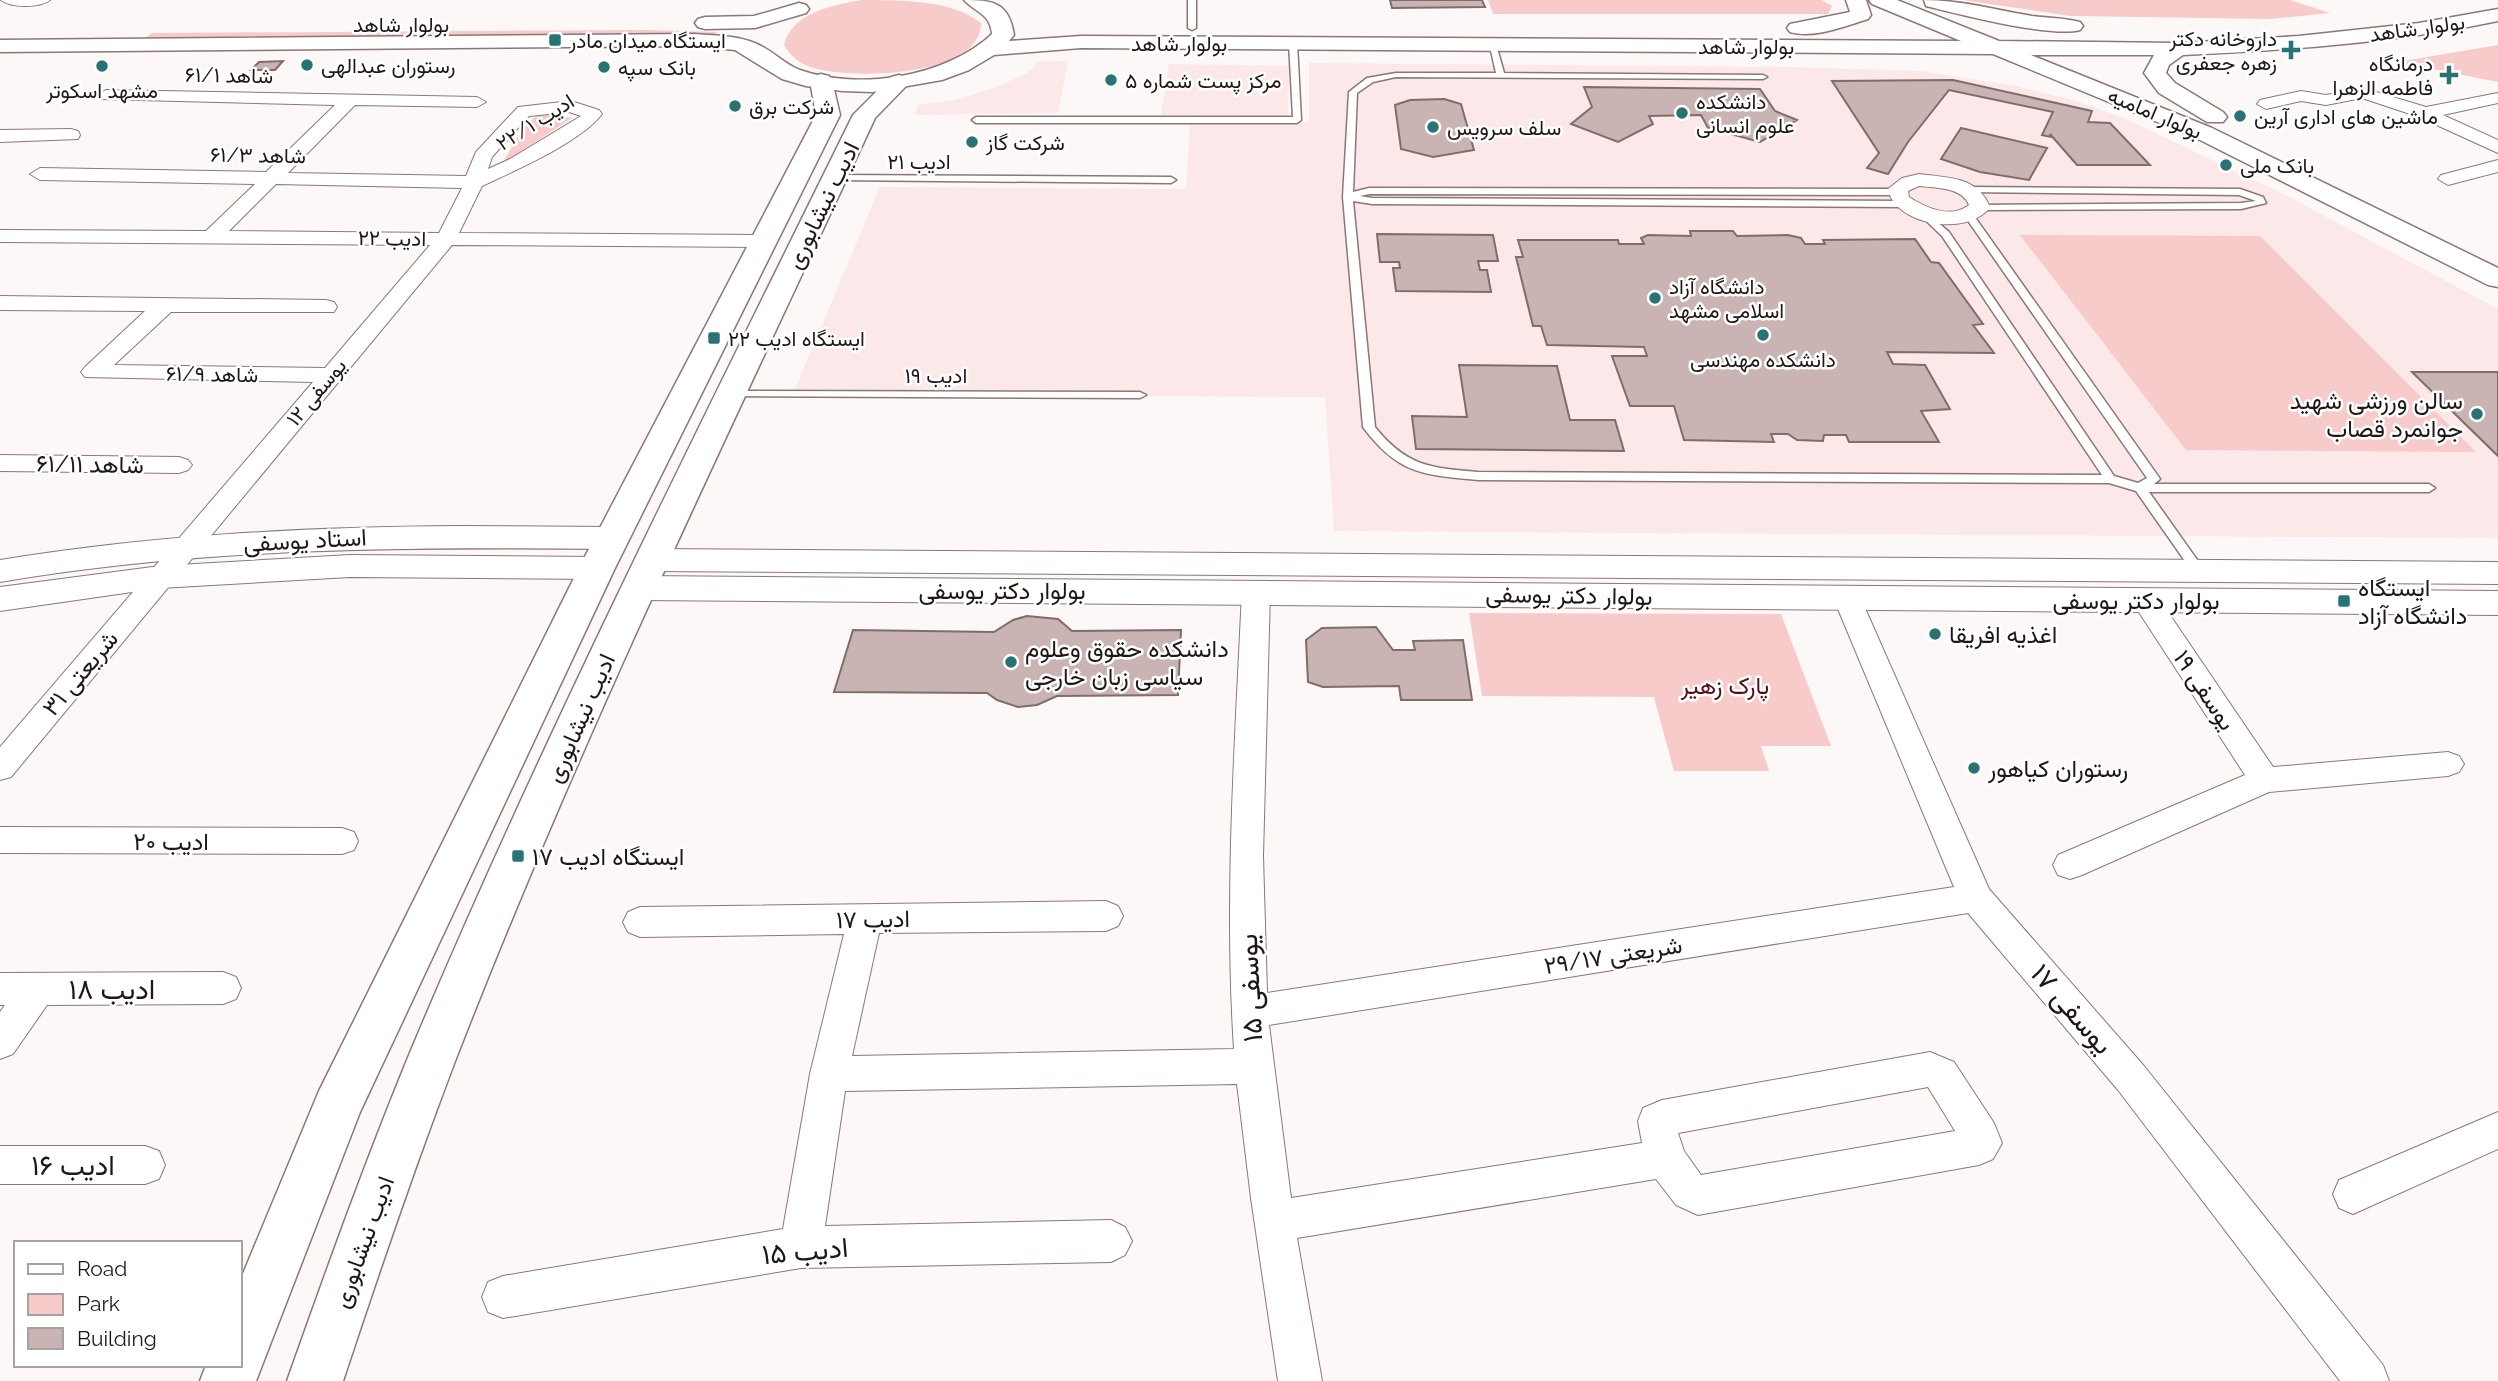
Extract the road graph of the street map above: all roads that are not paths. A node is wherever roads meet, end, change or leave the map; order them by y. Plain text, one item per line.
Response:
1 (9, 0) edge
2 (42, 0) edge
3 (974, 0) edge
4 (1192, 0) edge
5 (1856, 0) edge
6 (1879, 0) edge
7 (1921, 0) edge
8 (2472, 0) edge
9 (2498, 15) edge
10 (1002, 20) junction
11 (0, 27) edge
12 (1192, 28) junction
13 (1772, 31) junction
14 (1957, 32) junction
15 (2159, 33) junction
16 (1998, 40) junction
17 (1293, 43) junction
18 (1492, 44) junction
19 (0, 46) edge
20 (1818, 46) junction
21 (2040, 47) junction
22 (2178, 48) junction
23 (991, 50) junction
24 (762, 57) junction
25 (1501, 75) junction
26 (1763, 77) dead end
27 (821, 81) junction
28 (899, 82) junction
29 (2109, 94) junction
30 (106, 95) dead end
31 (2498, 98) edge
32 (349, 100) junction
33 (477, 102) dead end
34 (2266, 104) dead end
35 (2425, 113) junction
36 (976, 120) dead end
37 (2229, 125) junction
38 (71, 135) dead end
39 (0, 136) edge
40 (2498, 147) edge
41 (2498, 166) edge
42 (40, 174) dead end
43 (835, 177) junction
44 (271, 178) junction
45 (2448, 179) dead end
46 (1171, 180) dead end
47 (474, 182) junction
48 (1967, 190) junction
49 (1348, 197) junction
50 (1910, 200) junction
51 (1975, 211) junction
52 (10, 236) edge
53 (212, 237) junction
54 (446, 239) junction
55 (763, 241) junction
56 (0, 253) edge
57 (2498, 256) edge
58 (2498, 279) edge
59 (0, 303) edge
60 (165, 305) junction
61 (326, 307) dead end
62 (330, 375) junction
63 (732, 394) junction
64 (1140, 395) dead end
65 (0, 463) edge
66 (179, 465) dead end
67 (2110, 479) junction
68 (2140, 488) junction
69 (2429, 488) dead end
70 (187, 545) junction
71 (605, 553) junction
72 (2200, 570) junction
73 (0, 571) edge
74 (646, 574) junction
75 (160, 577) junction
76 (1256, 592) junction
77 (1847, 597) junction
78 (2496, 597) edge
79 (0, 599) edge
80 (2145, 600) junction
81 (2448, 764) dead end
82 (0, 768) edge
83 (2264, 780) junction
84 (0, 840) edge
85 (342, 841) dead end
86 (2070, 865) dead end
87 (1976, 898) junction
88 (1106, 916) dead end
89 (865, 919) junction
90 (640, 922) dead end
91 (223, 988) dead end
92 (0, 989) edge
93 (37, 989) junction
94 (1250, 1012) junction
95 (0, 1042) edge
96 (1254, 1066) junction
97 (829, 1074) junction
98 (2498, 1130) edge
99 (1667, 1158) junction
100 (0, 1165) edge
101 (145, 1165) dead end
102 (2353, 1194) dead end
103 (1275, 1221) junction
104 (1111, 1241) dead end
105 (801, 1247) junction
106 (503, 1297) dead end
107 (242, 1343) edge
108 (316, 1381) edge
109 (1300, 1381) edge
110 (2367, 1381) edge

1 - 2 street
3 - 10 main road
4 - 12 lane
5 - 13 main road
6 - 14 main road, بولوار امامیه
7 - 15 main road
7 - 16 main road, بولوار امامیه
8 - 15 main road, بولوار شاهد
9 - 22 main road, بولوار شاهد
10 - 12 main road, بولوار شاهد
10 - 23 main road
11 - 24 main road, بولوار شاهد
12 - 13 main road, بولوار شاهد
13 - 14 main road, بولوار شاهد
14 - 16 main road, بولوار امامیه
15 - 16 main road, بولوار شاهد
16 - 20 main road, بولوار شاهد
16 - 21 main road, بولوار امامیه
16 - 29 main road, بولوار امامیه
17 - 18 main road, بولوار شاهد
17 - 23 main road, بولوار شاهد
17 - 36 lane
18 - 20 main road, بولوار شاهد
18 - 25 lane
19 - 24 main road, بولوار شاهد
20 - 29 main road
21 - 22 main road, بولوار شاهد
21 - 37 main road, بولوار امامیه
22 - 37 main road
23 - 28 main road, بولوار شاهد
24 - 27 main road, بولوار شاهد
25 - 26 lane
25 - 49 lane
27 - 28 main road, بولوار شاهد
27 - 55 main road, ادیب نیشابوری
28 - 43 main road, ادیب نیشابوری
29 - 58 main road, بولوار امامیه
30 - 32 street, شاهد ۶۱/۱
31 - 35 street
32 - 33 street, شاهد ۶۱/۱
32 - 44 street
34 - 35 street
35 - 40 street
37 - 57 main road, بولوار امامیه
38 - 39 street
41 - 45 street
42 - 44 street, شاهد ۶۱/۳
43 - 46 lane, ادیب ۲۱
43 - 63 main road, ادیب نیشابوری
44 - 47 street, شاهد ۶۱/۳
44 - 53 street
47 - 47 street, ادیب ۲۲/۱
47 - 54 street, ادیب ۲۲/۱
48 - 50 street
48 - 51 street
48 - 51 lane
49 - 50 lane
49 - 50 lane
49 - 67 lane
50 - 51 street
50 - 67 lane
51 - 68 lane
52 - 53 street, ادیب ۲۲
52 - 56 street
53 - 54 street, ادیب ۲۲
54 - 55 street, ادیب ۲۲
54 - 62 street, یوسفی ۱۲
55 - 71 main road, ادیب نیشابوری
59 - 60 street
60 - 61 street
60 - 62 street, شاهد ۶۱/۹
62 - 70 street, یوسفی ۱۲
63 - 64 lane, ادیب ۱۹
63 - 74 main road, ادیب نیشابوری
65 - 66 street, شاهد ۶۱/۱۱
67 - 68 lane
68 - 69 lane
68 - 72 lane
70 - 71 street, استاد یوسفی
70 - 73 street, استاد یوسفی
70 - 75 street, یوسفی ۱۲
71 - 75 street, استاد یوسفی
71 - 107 main road, ادیب نیشابوری
72 - 74 street, بولوار دکتر یوسفی
72 - 78 street, بولوار دکتر یوسفی
74 - 76 street, بولوار دکتر یوسفی
74 - 108 main road, ادیب نیشابوری
75 - 79 street, استاد یوسفی
75 - 82 street, شریعتی ۳۱
76 - 77 street, بولوار دکتر یوسفی
76 - 94 street, یوسفی ۱۵
77 - 80 street, بولوار دکتر یوسفی
77 - 87 street, یوسفی ۱۷
78 - 80 street, بولوار دکتر یوسفی
80 - 83 street, یوسفی ۱۹
81 - 83 street
83 - 86 street
84 - 85 street, ادیب ۲۰
87 - 94 street, شریعتی ۲۹/۱۷
87 - 110 street, یوسفی ۱۷
88 - 89 street, ادیب ۱۷
89 - 90 street, ادیب ۱۷
89 - 97 street
91 - 93 street, ادیب ۱۸
92 - 93 street, ادیب ۱۸
93 - 95 street
94 - 96 street, یوسفی ۱۵
96 - 97 street
96 - 103 street, یوسفی ۱۵
97 - 105 street
98 - 102 street
99 - 99 street
99 - 103 street
100 - 101 street, ادیب ۱۶
103 - 109 street, یوسفی ۱۵
104 - 105 street, ادیب ۱۵
105 - 106 street, ادیب ۱۵

